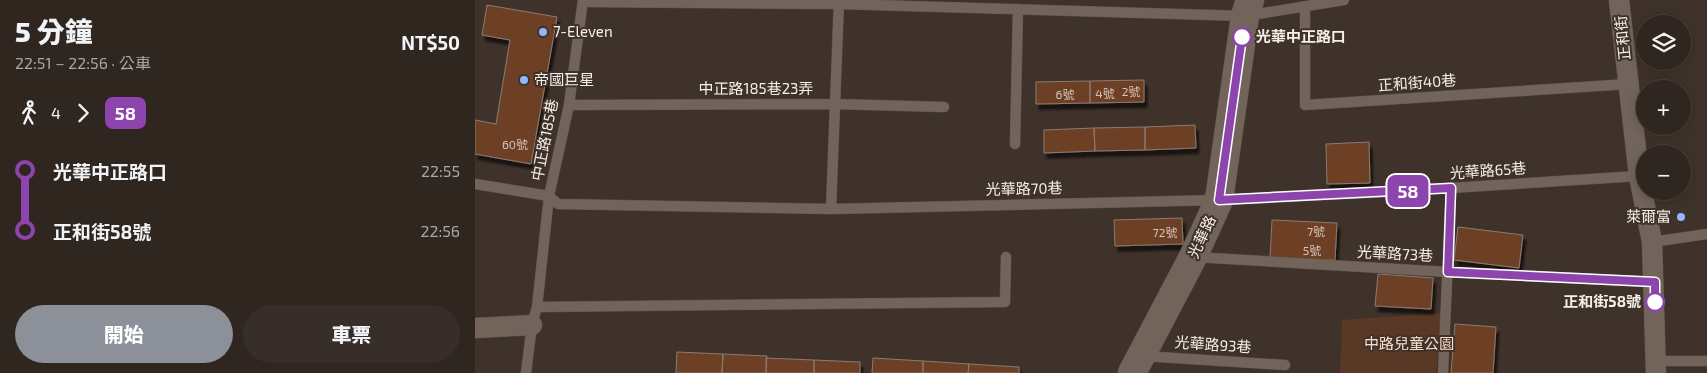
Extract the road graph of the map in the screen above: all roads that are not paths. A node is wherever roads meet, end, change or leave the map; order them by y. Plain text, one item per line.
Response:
1 (583, 0) edge
2 (588, 0) edge
3 (1344, 0) edge
4 (1619, 0) edge
5 (839, 2) edge
6 (1305, 7) junction
7 (1247, 8) edge
8 (1017, 9) junction
9 (1629, 84) junction
10 (569, 104) junction
11 (835, 104) junction
12 (944, 107) dead end
13 (1015, 144) dead end
14 (1636, 148) edge
15 (1636, 176) edge
16 (475, 184) edge
17 (1451, 188) junction
18 (549, 196) junction
19 (1219, 200) junction
20 (1644, 200) edge
21 (831, 209) junction
22 (1707, 234) edge
23 (1652, 242) junction
24 (1005, 257) dead end
25 (1193, 257) junction
26 (1448, 272) junction
27 (1655, 282) junction
28 (534, 316) junction
29 (475, 328) edge
30 (1707, 361) edge
31 (1136, 364) edge
32 (1285, 365) dead end
33 (1656, 367) edge
34 (526, 373) edge
35 (1443, 373) edge

1 - 10 lane, 中正路185巷
2 - 5 lane
3 - 6 lane
4 - 9 street, 正和街
5 - 8 lane
5 - 11 lane
6 - 7 lane
6 - 9 lane, 正和街40巷
7 - 8 lane
7 - 19 street, 光華路
8 - 13 lane
9 - 14 street, 正和街
10 - 11 lane, 中正路185巷23弄
10 - 18 lane, 中正路185巷
11 - 12 lane, 中正路185巷23弄
11 - 21 lane
15 - 17 lane, 光華路65巷
16 - 18 lane, 中正路185巷
17 - 19 lane, 光華路65巷
17 - 26 lane
18 - 21 lane, 光華路70巷
18 - 28 lane, 中正路185巷
19 - 21 lane, 光華路70巷
19 - 25 street, 光華路
20 - 23 street, 正和街
22 - 23 lane
23 - 27 street, 正和街
24 - 28 lane
25 - 26 lane, 光華路73巷
25 - 31 street, 光華路
26 - 27 lane, 光華路73巷
26 - 35 lane
27 - 33 street, 正和街
28 - 29 street
28 - 34 lane, 中正路185巷
30 - 33 lane
31 - 32 lane, 光華路93巷

